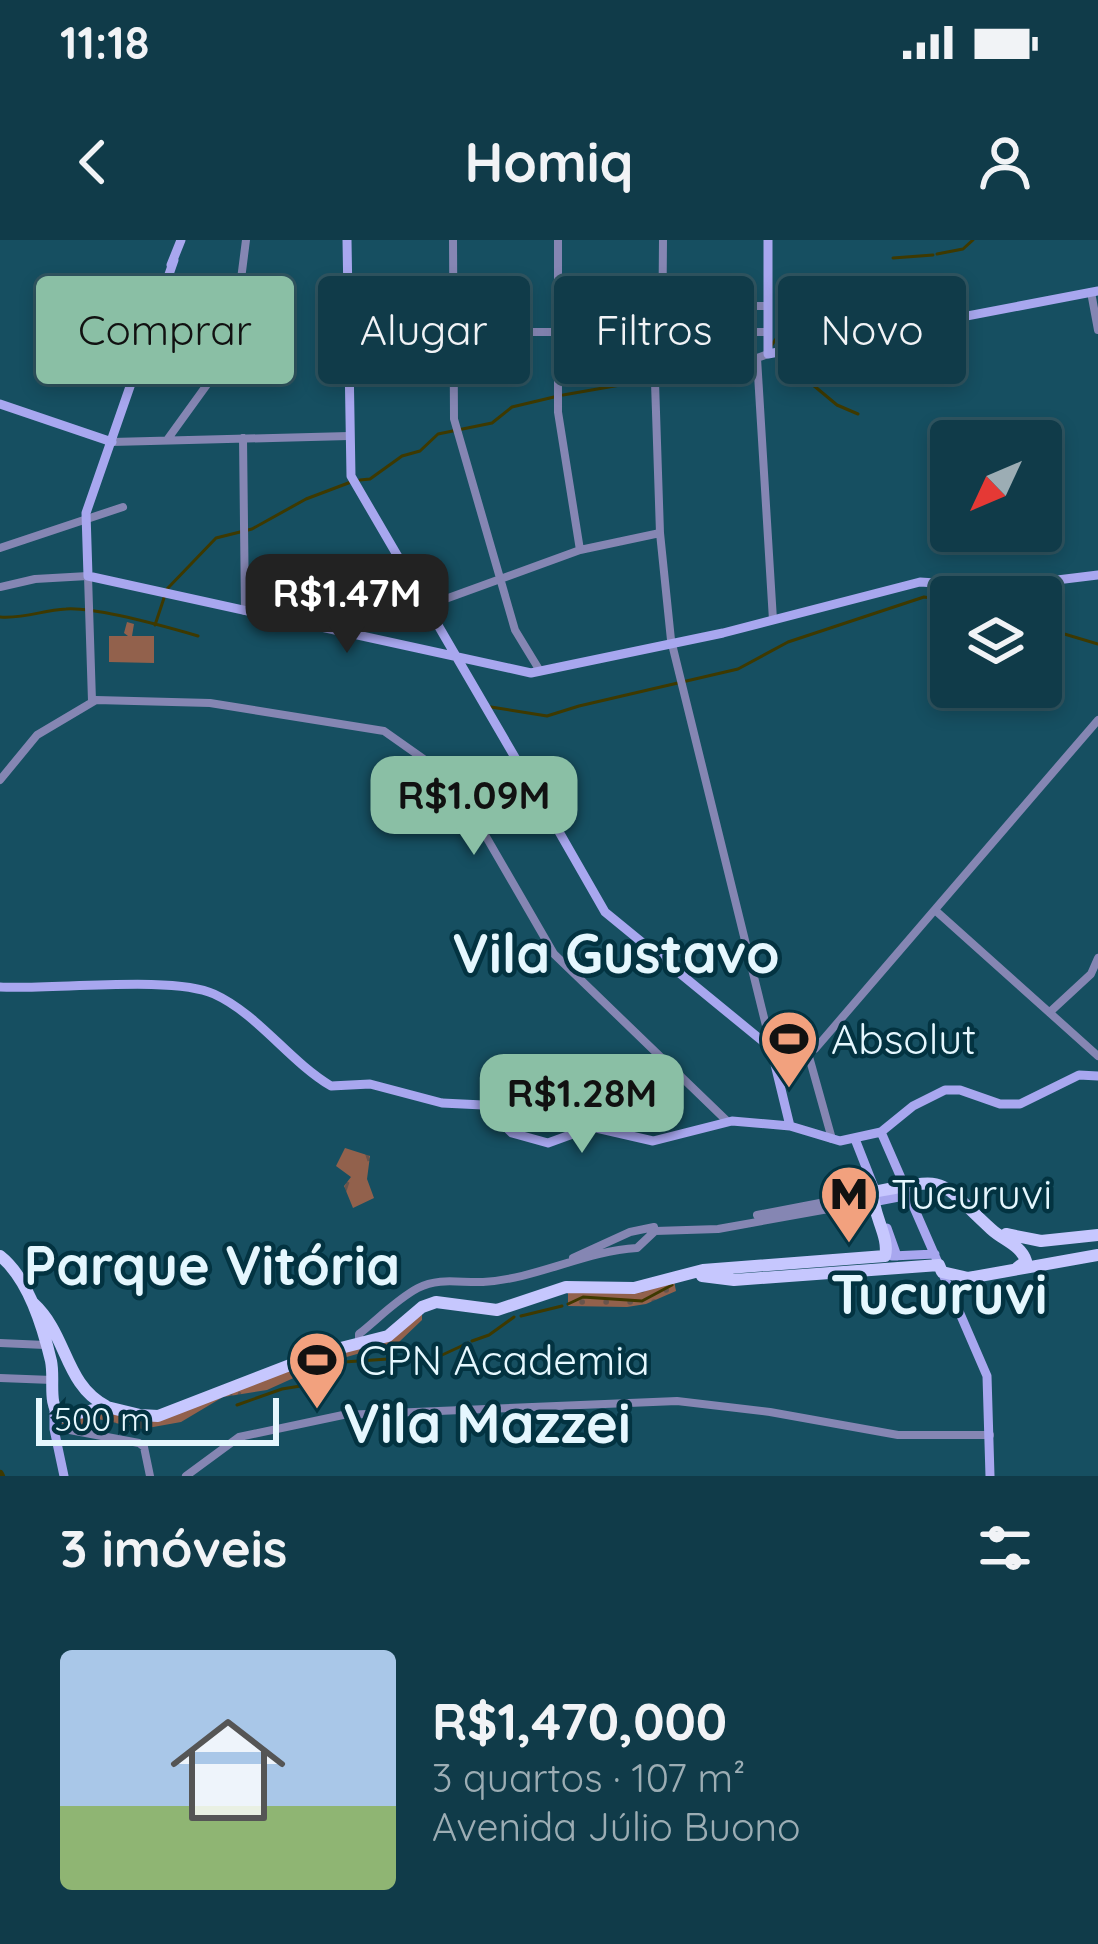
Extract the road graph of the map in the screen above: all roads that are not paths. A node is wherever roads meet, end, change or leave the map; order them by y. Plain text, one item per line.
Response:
1 (181, 240) edge
2 (246, 240) edge
3 (347, 240) edge
4 (453, 240) edge
5 (558, 240) edge
6 (663, 240) edge
7 (767, 240) edge
8 (347, 276) edge
9 (453, 276) edge
10 (558, 276) edge
11 (662, 276) edge
12 (1095, 292) edge
13 (754, 306) edge
14 (768, 306) junction
15 (1098, 330) edge
16 (754, 332) edge
17 (768, 332) junction
18 (764, 355) junction
19 (348, 384) edge
20 (453, 384) edge
21 (558, 384) edge
22 (658, 384) edge
23 (0, 404) edge
24 (349, 436) junction
25 (243, 438) junction
26 (166, 441) junction
27 (112, 442) junction
28 (123, 507) dead end
29 (81, 520) junction
30 (660, 533) junction
31 (0, 548) edge
32 (580, 550) junction
33 (1098, 574) edge
34 (88, 576) junction
35 (503, 577) junction
36 (0, 587) edge
37 (426, 604) junction
38 (245, 611) junction
39 (773, 620) junction
40 (349, 634) junction
41 (672, 644) junction
42 (458, 659) junction
43 (540, 671) junction
44 (92, 700) junction
45 (1098, 720) edge
46 (0, 780) edge
47 (936, 911) junction
48 (1098, 958) edge
49 (0, 987) edge
50 (1051, 1011) junction
51 (771, 1048) junction
52 (808, 1053) junction
53 (1096, 1053) edge
54 (774, 1061) junction
55 (1098, 1076) edge
56 (727, 1121) junction
57 (790, 1126) junction
58 (881, 1132) junction
59 (855, 1138) junction
60 (832, 1140) junction
61 (902, 1192) junction
62 (875, 1197) junction
63 (802, 1209) junction
64 (984, 1222) junction
65 (633, 1231) junction
66 (1098, 1235) edge
67 (635, 1248) junction
68 (1098, 1255) edge
69 (0, 1256) edge
70 (886, 1263) junction
71 (939, 1264) junction
72 (545, 1270) junction
73 (1010, 1271) junction
74 (968, 1278) junction
75 (950, 1288) junction
76 (29, 1300) junction
77 (59, 1335) junction
78 (364, 1336) junction
79 (43, 1338) junction
80 (0, 1343) edge
81 (0, 1378) edge
82 (52, 1380) junction
83 (98, 1405) junction
84 (54, 1408) junction
85 (69, 1416) junction
86 (59, 1428) junction
87 (987, 1437) junction
88 (56, 1440) junction
89 (990, 1474) edge
90 (64, 1476) edge
91 (150, 1476) edge
92 (186, 1476) edge

1 - 27 main road
2 - 26 street
3 - 8 main road
4 - 9 street
5 - 10 street
6 - 11 street
7 - 14 main road
12 - 15 street
12 - 18 main road
13 - 14 street
14 - 17 main road
16 - 17 street
17 - 18 main road
18 - 39 street
19 - 24 main road
20 - 35 street
21 - 32 street
22 - 30 street
23 - 27 main road
24 - 25 street
24 - 37 main road
25 - 26 street
25 - 38 street
26 - 27 street
27 - 29 main road
28 - 29 street
29 - 31 street
29 - 34 main road
30 - 32 street
30 - 41 street
32 - 35 street
33 - 39 main road
34 - 36 street
34 - 38 main road
34 - 44 street
35 - 37 street
35 - 43 street
37 - 40 street
37 - 42 main road
38 - 40 main road
39 - 41 main road
40 - 42 main road
41 - 43 main road
41 - 51 street
42 - 43 main road
42 - 51 main road
44 - 46 street
44 - 56 street
45 - 47 street
47 - 50 street
47 - 52 street
48 - 50 street
49 - 56 main road
50 - 53 street
51 - 54 main road
52 - 54 street
52 - 60 street
54 - 57 main road
55 - 58 main road
56 - 57 main road
57 - 60 main road
58 - 59 main road
58 - 61 main road
59 - 60 main road
59 - 62 main road
61 - 62 main road
61 - 64 main road
61 - 71 main road
62 - 63 street
62 - 70 main road
63 - 65 street
63 - 67 street
64 - 66 main road
64 - 73 main road
65 - 67 street
65 - 72 street
67 - 72 street
68 - 73 main road
69 - 76 main road
70 - 71 main road
70 - 78 main road
71 - 74 main road
71 - 75 main road
72 - 78 street
73 - 74 main road
74 - 75 main road
75 - 87 main road
76 - 77 main road
76 - 79 main road
77 - 79 main road
77 - 83 main road
78 - 83 main road
79 - 80 street
79 - 82 main road
81 - 82 street
82 - 84 main road
83 - 85 main road
84 - 85 main road
84 - 88 main road
85 - 86 main road
86 - 88 main road
86 - 91 street
87 - 89 main road
87 - 92 street
88 - 90 main road

